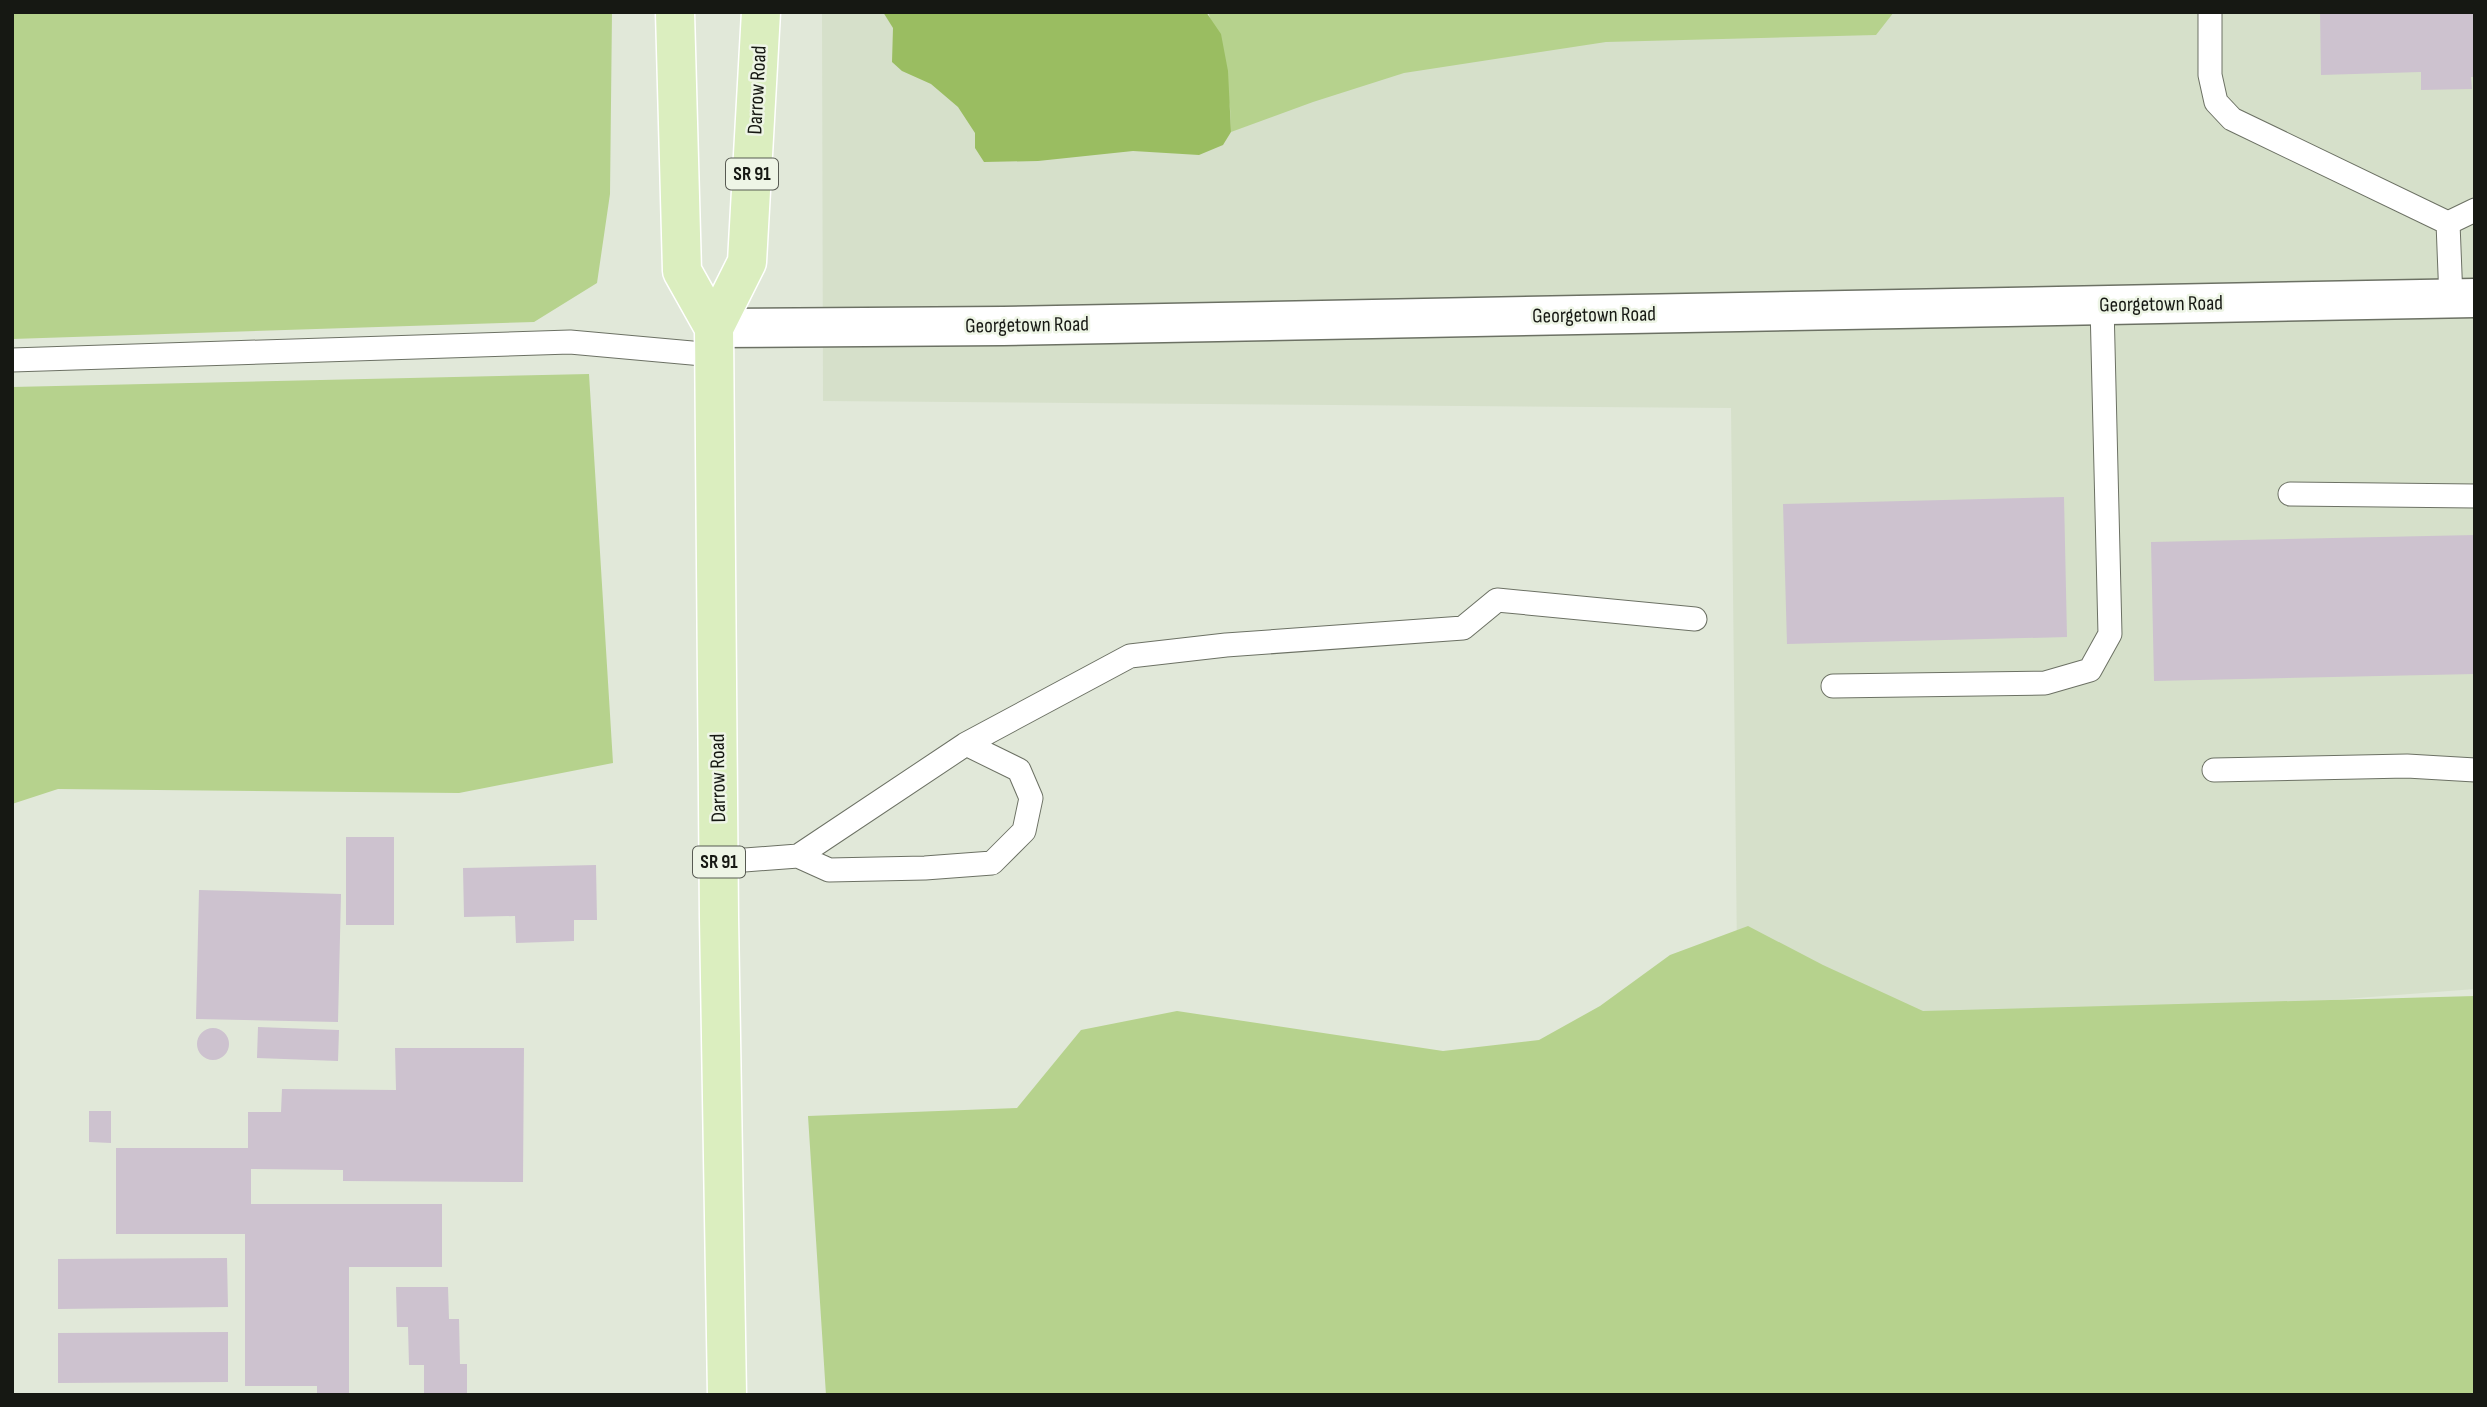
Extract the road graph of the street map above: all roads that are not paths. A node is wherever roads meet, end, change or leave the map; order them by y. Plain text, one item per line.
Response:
1 (675, 12) edge
2 (761, 12) edge
3 (2210, 12) edge
4 (2475, 210) edge
5 (2448, 223) junction
6 (2463, 298) edge
7 (2102, 305) junction
8 (714, 342) junction
9 (12, 360) edge
10 (2290, 494) dead end
11 (2475, 496) edge
12 (1695, 619) dead end
13 (1833, 686) dead end
14 (966, 744) junction
15 (2214, 770) dead end
16 (2475, 770) edge
17 (798, 856) junction
18 (719, 862) junction
19 (727, 1395) edge

1 - 8 main road, Darrow Road / SR 91
2 - 8 main road, Darrow Road / SR 91
3 - 5 lane
4 - 5 lane
5 - 6 lane
6 - 7 street, Georgetown Road
7 - 8 street, Georgetown Road
7 - 13 lane
8 - 9 lane
8 - 18 main road, Darrow Road / SR 91
10 - 11 lane
12 - 14 lane
14 - 17 lane
14 - 17 lane
15 - 16 lane
17 - 18 lane
18 - 19 main road, Darrow Road / SR 91

